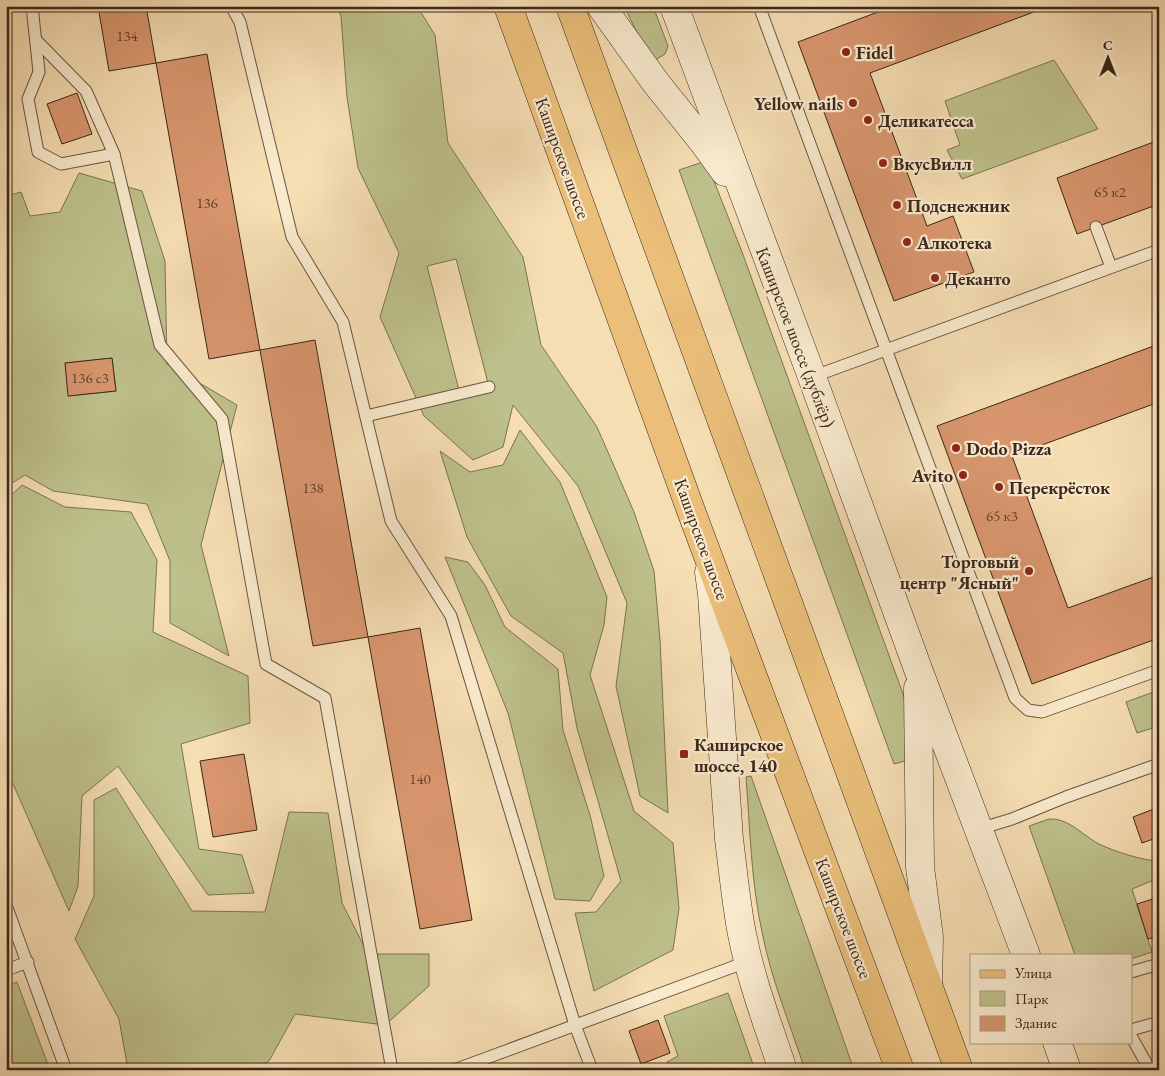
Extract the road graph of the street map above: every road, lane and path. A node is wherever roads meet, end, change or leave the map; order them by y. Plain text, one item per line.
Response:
1 (32, 6) edge
2 (230, 6) edge
3 (508, 6) edge
4 (570, 6) edge
5 (601, 6) edge
6 (674, 6) edge
7 (759, 6) edge
8 (36, 40) junction
9 (114, 154) junction
10 (745, 200) junction
11 (1096, 227) dead end
12 (1159, 250) edge
13 (1111, 267) junction
14 (886, 350) junction
15 (812, 377) junction
16 (489, 387) dead end
17 (366, 416) junction
18 (705, 548) junction
19 (918, 669) junction
20 (1159, 670) edge
21 (1159, 764) edge
22 (979, 829) junction
23 (6, 905) edge
24 (1026, 954) edge
25 (749, 961) junction
26 (28, 962) junction
27 (1159, 964) edge
28 (6, 970) edge
29 (1132, 972) edge
30 (928, 984) junction
31 (1159, 1022) edge
32 (575, 1025) junction
33 (1132, 1030) edge
34 (1132, 1038) edge
35 (1058, 1044) edge
36 (66, 1070) edge
37 (392, 1070) edge
38 (454, 1070) edge
39 (592, 1070) edge
40 (783, 1070) edge
41 (900, 1070) edge
42 (959, 1070) edge
43 (1067, 1070) edge
44 (1150, 1070) edge

1 - 8 lane
2 - 17 lane
3 - 18 main road, Каширское шоссе
4 - 30 main road
5 - 10 main road
6 - 10 main road, Каширское шоссе (дублёр)
7 - 14 lane
8 - 9 lane
8 - 9 lane
9 - 37 lane
10 - 15 main road, Каширское шоссе (дублёр)
11 - 13 lane
12 - 13 lane
13 - 14 lane
14 - 15 lane
14 - 20 lane
15 - 19 main road, Каширское шоссе (дублёр)
16 - 17 lane
17 - 32 lane
18 - 25 main road
18 - 41 main road, Каширское шоссе
19 - 22 main road, Каширское шоссе (дублёр)
19 - 30 main road
21 - 22 lane
22 - 24 main road, Каширское шоссе (дублёр)
23 - 26 lane
25 - 32 lane
25 - 40 main road
26 - 28 lane
26 - 36 lane
27 - 29 lane
30 - 42 main road
31 - 33 lane
32 - 38 lane
32 - 39 lane
34 - 44 lane
35 - 43 main road

